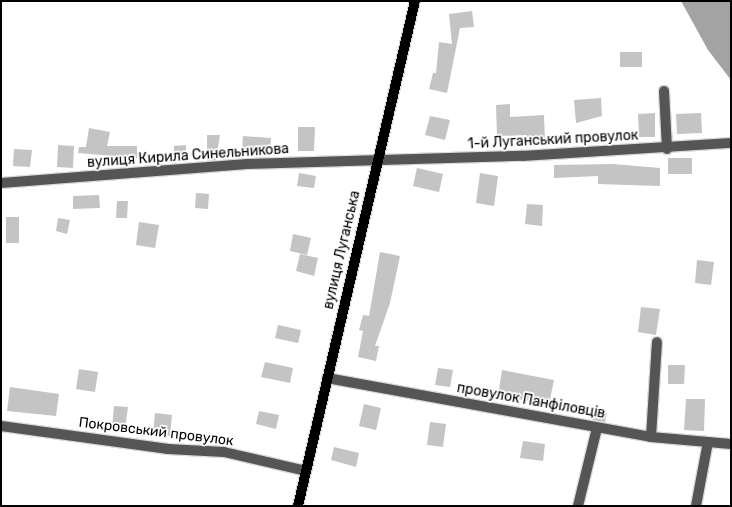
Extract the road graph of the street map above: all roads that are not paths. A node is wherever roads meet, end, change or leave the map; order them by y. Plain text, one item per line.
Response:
1 (415, 1) edge
2 (664, 91) dead end
3 (731, 143) edge
4 (667, 149) junction
5 (376, 161) junction
6 (1, 183) edge
7 (657, 342) dead end
8 (327, 378) junction
9 (1, 426) edge
10 (597, 428) junction
11 (651, 437) junction
12 (708, 442) junction
13 (731, 444) edge
14 (306, 471) junction
15 (298, 506) edge
16 (578, 506) edge
17 (696, 506) edge

1 - 5 main road, вулиця Луганська
2 - 4 street
3 - 4 street, 1-й Луганський провулок
4 - 5 street, 1-й Луганський провулок
5 - 6 street, вулиця Кирила Синельникова
5 - 8 main road, вулиця Луганська
7 - 11 street
8 - 10 street, провулок Панфіловців
8 - 14 main road, вулиця Луганська
9 - 14 street, Покровський провулок
10 - 11 street, провулок Панфіловців
10 - 16 street
11 - 12 street, провулок Панфіловців
12 - 13 street, провулок Панфіловців
12 - 17 street
14 - 15 main road, вулиця Луганська

